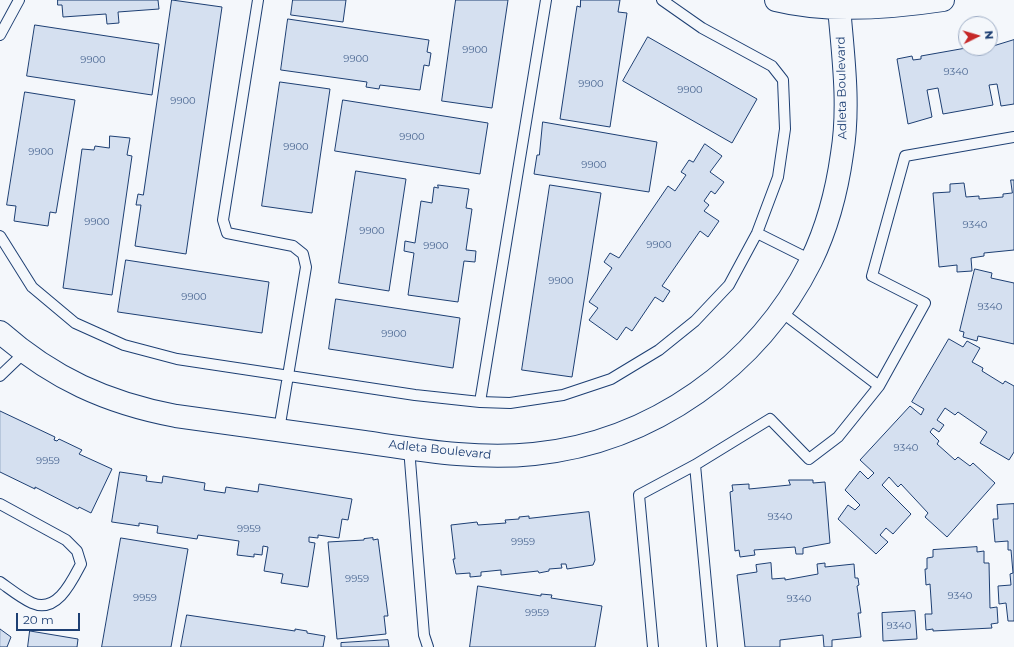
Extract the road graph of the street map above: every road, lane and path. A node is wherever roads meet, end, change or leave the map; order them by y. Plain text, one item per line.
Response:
1 (19, 0) edge
2 (258, 0) edge
3 (546, 0) edge
4 (662, 0) edge
5 (776, 0) edge
6 (943, 0) edge
7 (839, 8) junction
8 (0, 35) edge
9 (1014, 137) edge
10 (757, 233) junction
11 (0, 236) edge
12 (811, 260) junction
13 (780, 312) junction
14 (0, 332) edge
15 (24, 353) junction
16 (0, 376) edge
17 (287, 380) junction
18 (879, 386) junction
19 (480, 402) junction
20 (279, 430) junction
21 (410, 448) junction
22 (695, 465) junction
23 (0, 504) edge
24 (0, 582) edge
25 (428, 647) edge
26 (653, 647) edge
27 (712, 647) edge

1 - 8 lane
2 - 17 lane
3 - 19 lane
4 - 10 lane
5 - 7 street
6 - 7 street
7 - 12 street, Adleta Boulevard
9 - 18 lane
10 - 12 lane
10 - 19 lane
11 - 17 lane
12 - 13 street, Adleta Boulevard
13 - 18 lane
13 - 21 street, Adleta Boulevard
14 - 15 street, Adleta Boulevard
15 - 16 lane
15 - 20 street, Adleta Boulevard
17 - 19 lane
17 - 20 lane
18 - 22 lane
20 - 21 street, Adleta Boulevard
21 - 25 lane
22 - 26 lane
22 - 27 lane
23 - 24 lane

